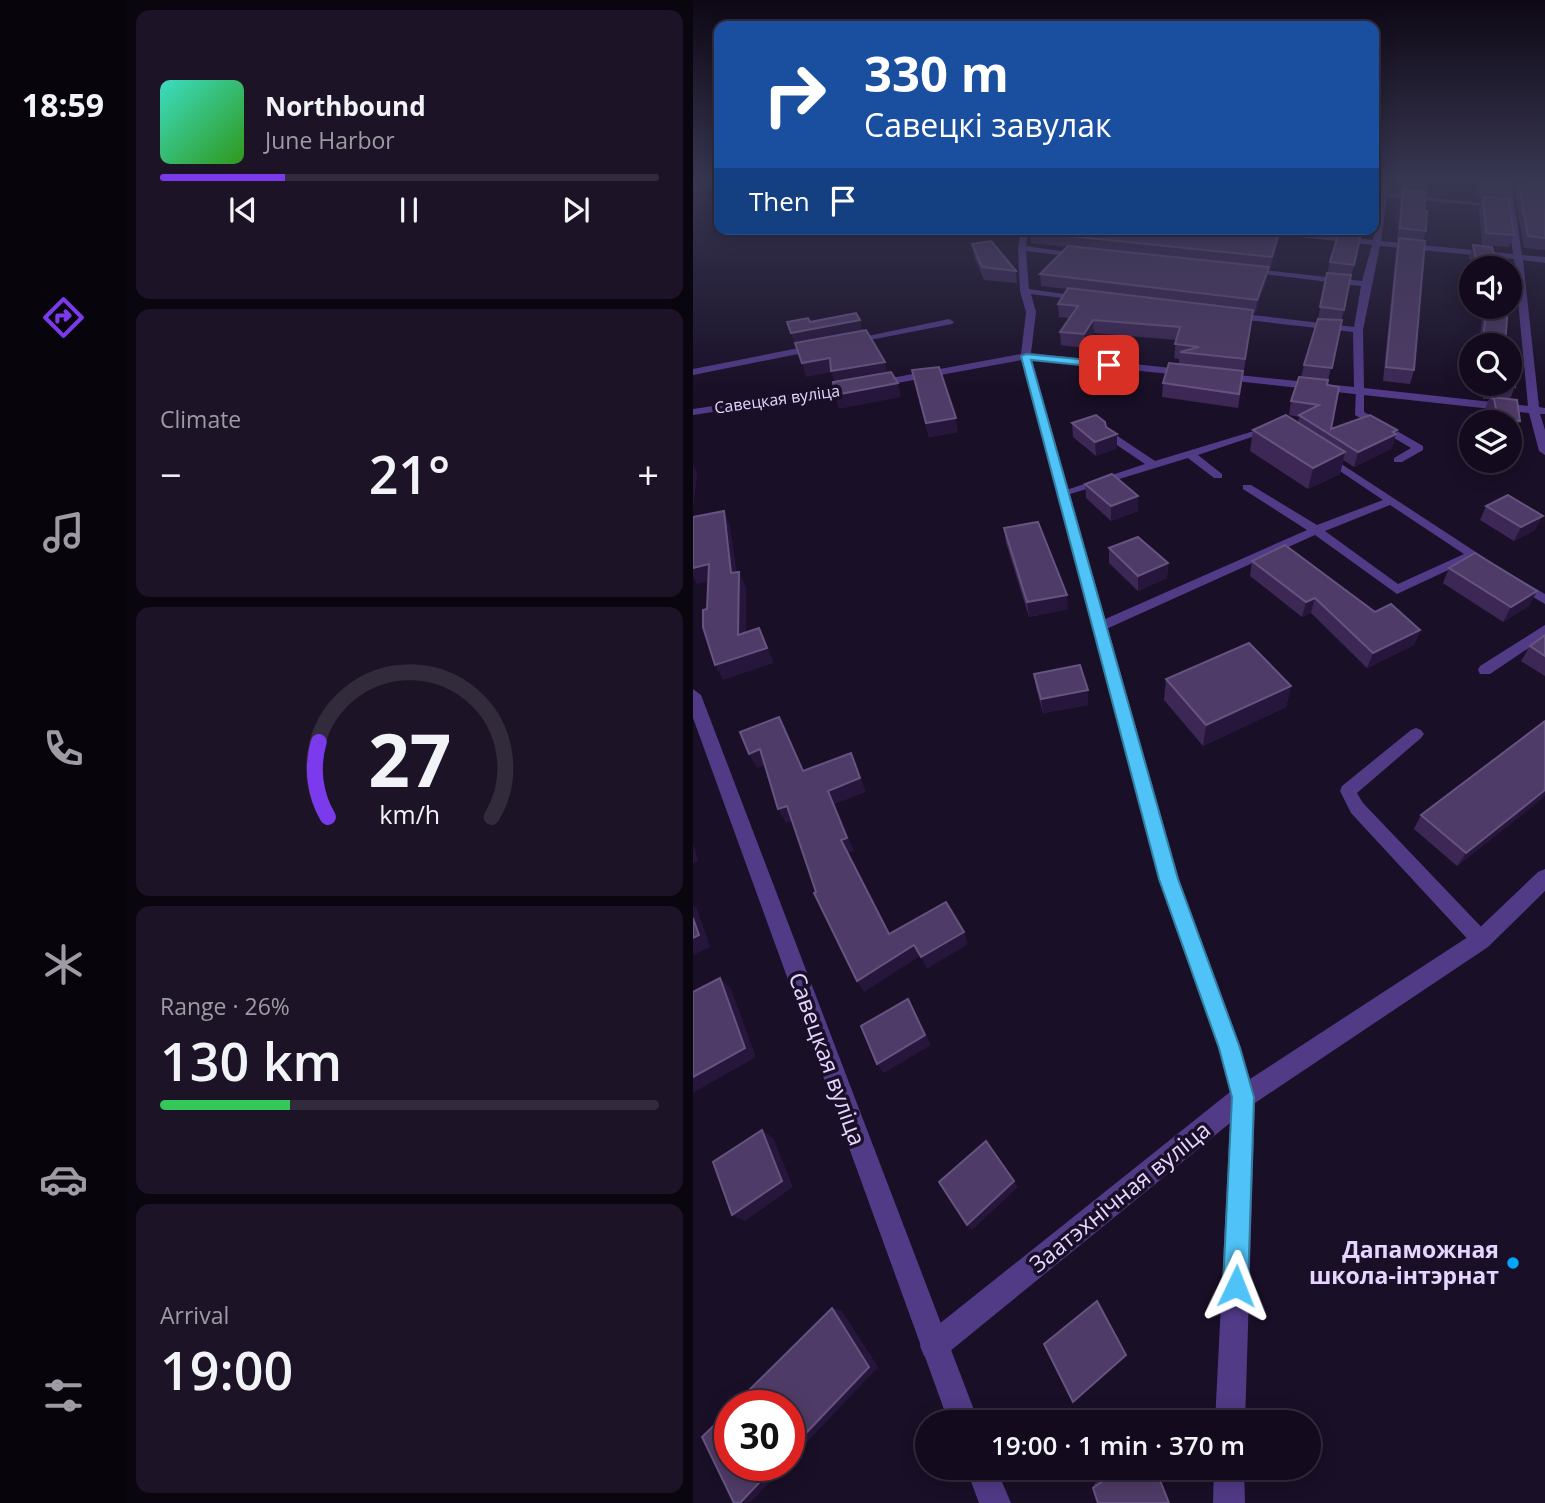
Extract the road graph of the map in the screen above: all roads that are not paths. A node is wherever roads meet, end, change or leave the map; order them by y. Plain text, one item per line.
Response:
1 (1022, 252) edge
2 (1063, 252) edge
3 (1375, 252) edge
4 (1469, 252) edge
5 (1091, 255) edge
6 (1508, 256) edge
7 (1522, 257) edge
8 (1545, 260) edge
9 (1228, 270) edge
10 (1366, 284) junction
11 (1522, 286) edge
12 (1025, 291) junction
13 (1094, 299) edge
14 (1219, 314) edge
15 (949, 322) dead end
16 (1358, 330) junction
17 (841, 343) edge
18 (828, 346) edge
19 (1026, 356) junction
20 (693, 372) edge
21 (1359, 390) junction
22 (1539, 411) edge
23 (693, 412) edge
24 (1280, 426) edge
25 (1112, 437) edge
26 (1313, 448) edge
27 (1545, 451) edge
28 (1191, 455) junction
29 (1398, 460) dead end
30 (1153, 465) junction
31 (1219, 475) dead end
32 (1247, 487) dead end
33 (1063, 493) junction
34 (1392, 500) junction
35 (1315, 530) junction
36 (1473, 554) junction
37 (1545, 600) edge
38 (1098, 627) junction
39 (1545, 629) edge
40 (1485, 670) dead end
41 (693, 695) edge
42 (1416, 734) dead end
43 (1545, 878) edge
44 (1481, 940) junction
45 (1243, 1097) junction
46 (933, 1346) junction
47 (959, 1410) edge
48 (1231, 1410) edge
49 (986, 1480) edge
50 (1229, 1480) edge
51 (995, 1503) edge
52 (1229, 1503) edge

1 - 12 street
2 - 5 street
3 - 10 street
4 - 6 street
7 - 8 street
9 - 10 street
10 - 16 street
11 - 22 street
12 - 13 street
12 - 19 street
14 - 16 street
15 - 17 street
16 - 21 street
18 - 20 street
19 - 21 street, Савецкая вуліца
19 - 23 street, Савецкая вуліца
19 - 33 street
21 - 22 street, Савецкая вуліца
21 - 29 lane
22 - 27 street
24 - 28 lane
25 - 30 lane
26 - 34 lane
28 - 30 lane
28 - 31 lane
30 - 33 lane
32 - 35 lane
33 - 38 street
34 - 35 lane
34 - 36 lane
35 - 36 lane
35 - 38 lane
36 - 37 lane
38 - 45 street
39 - 40 lane
41 - 46 street, Савецкая вуліца
42 - 44 lane
43 - 44 street, Заатэхнічная вуліца
44 - 45 street, Заатэхнічная вуліца
45 - 46 street, Заатэхнічная вуліца
45 - 48 street
46 - 47 street, Савецкая вуліца
49 - 51 street
50 - 52 street

